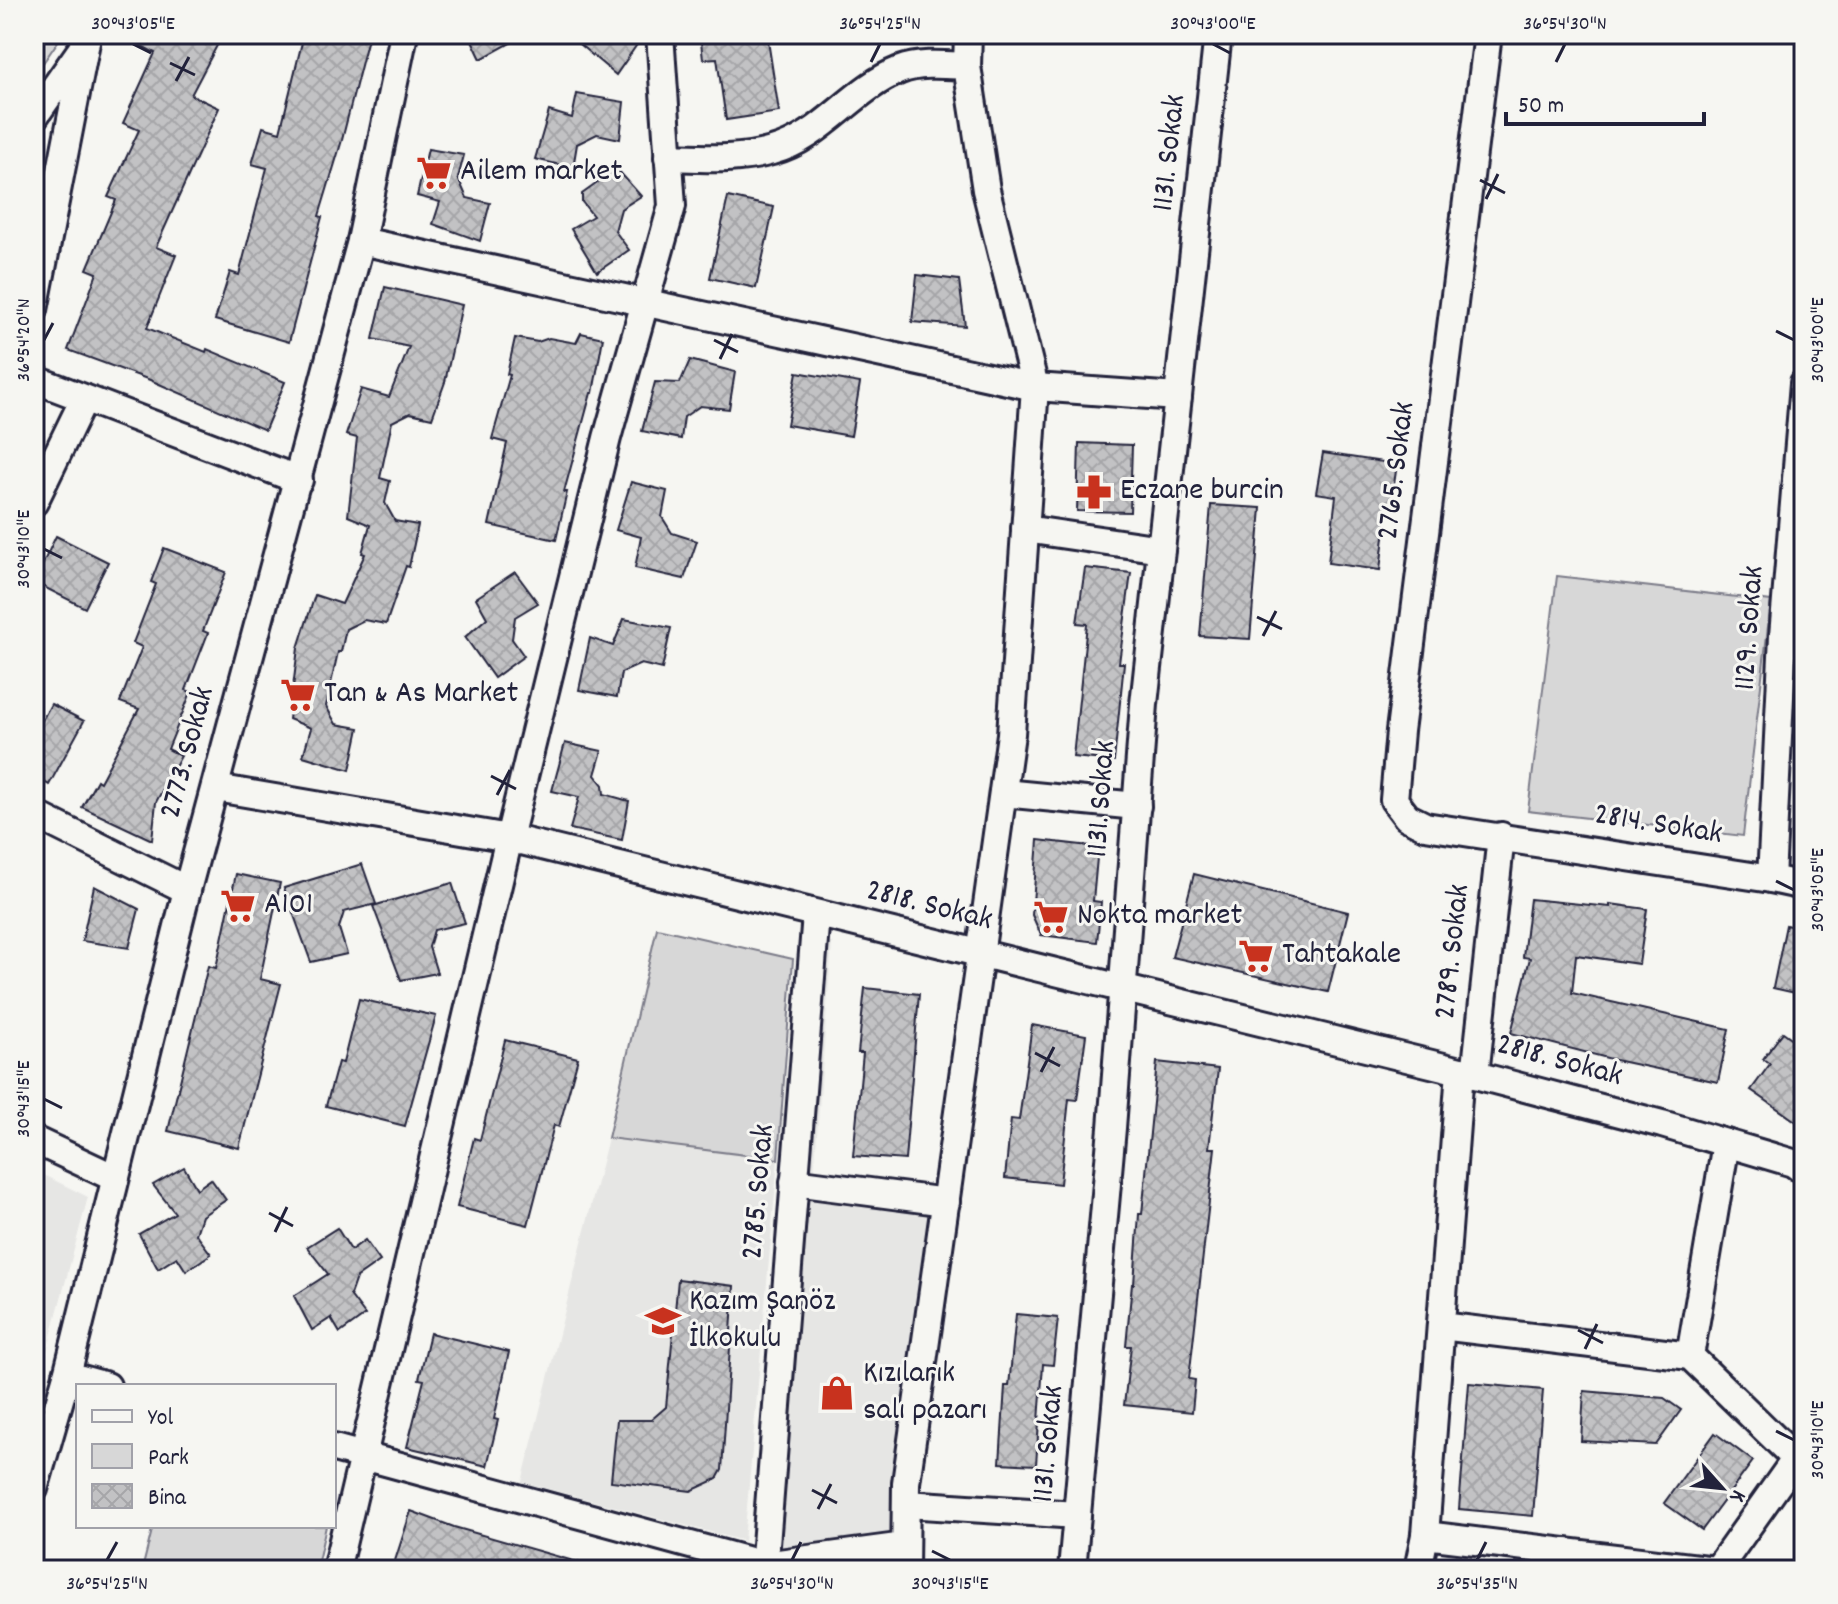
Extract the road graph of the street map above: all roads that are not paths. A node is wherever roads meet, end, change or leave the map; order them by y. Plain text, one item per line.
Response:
1 (404, 34) edge
2 (660, 34) edge
3 (968, 34) edge
4 (1218, 34) edge
5 (1488, 34) edge
6 (89, 38) edge
7 (967, 66) junction
8 (34, 117) edge
9 (668, 157) junction
10 (361, 241) junction
11 (643, 303) junction
12 (34, 310) edge
13 (34, 379) edge
14 (1804, 383) edge
15 (1035, 387) junction
16 (1178, 397) junction
17 (84, 399) junction
18 (299, 480) junction
19 (34, 502) edge
20 (1025, 529) junction
21 (1161, 549) junction
22 (216, 788) junction
23 (1003, 793) junction
24 (1137, 806) junction
25 (34, 814) edge
26 (1501, 836) junction
27 (509, 838) junction
28 (1771, 879) junction
29 (1804, 886) edge
30 (187, 890) junction
31 (816, 914) junction
32 (980, 955) junction
33 (1123, 989) junction
34 (1468, 1073) junction
35 (34, 1140) edge
36 (1726, 1143) junction
37 (1804, 1171) edge
38 (115, 1178) junction
39 (794, 1182) junction
40 (946, 1202) junction
41 (1441, 1326) junction
42 (1690, 1356) junction
43 (67, 1375) junction
44 (100, 1384) edge
45 (336, 1448) edge
46 (1800, 1453) edge
47 (363, 1455) junction
48 (34, 1489) edge
49 (906, 1504) junction
50 (1077, 1515) junction
51 (1425, 1535) junction
52 (1735, 1545) junction
53 (905, 1558) edge
54 (764, 1567) edge
55 (336, 1570) edge
56 (1072, 1570) edge
57 (1418, 1570) edge
58 (1716, 1570) edge
59 (1746, 1570) edge

1 - 10 street, 2773. Sokak
2 - 9 street
3 - 7 street
4 - 16 street, 1131. Sokak
5 - 26 street, 2765. Sokak
6 - 8 street
6 - 12 street
7 - 9 street
7 - 15 street
9 - 11 street
10 - 11 street
10 - 18 street, 2773. Sokak
11 - 15 street
11 - 27 street
13 - 17 street
14 - 28 street, 1129. Sokak
15 - 16 street
15 - 20 street
16 - 21 street, 1131. Sokak
17 - 18 street
17 - 19 street
18 - 22 street, 2773. Sokak
20 - 21 street
20 - 23 street
21 - 24 street, 1131. Sokak
22 - 27 street, 2818. Sokak
22 - 30 street, 2773. Sokak
23 - 24 street
23 - 32 street
24 - 33 street, 1131. Sokak
25 - 30 street
26 - 28 street, 2814. Sokak
26 - 34 street, 2789. Sokak
27 - 31 street, 2818. Sokak
27 - 47 street
28 - 29 street, 2814. Sokak
30 - 38 street, 2773. Sokak
31 - 32 street, 2818. Sokak
31 - 39 street, 2785. Sokak
32 - 33 street, 2818. Sokak
32 - 40 street
33 - 34 street, 2818. Sokak
33 - 50 street, 1131. Sokak
34 - 36 street, 2818. Sokak
34 - 41 street, 2789. Sokak
35 - 38 street
36 - 37 street, 2818. Sokak
36 - 42 street
38 - 43 street, 2773. Sokak
39 - 40 street
39 - 54 street, 2785. Sokak
40 - 49 street
41 - 42 street
41 - 51 street, 2789. Sokak
42 - 46 street
43 - 44 street
43 - 48 street, 2773. Sokak
45 - 47 street
46 - 52 street
47 - 54 street
47 - 55 street
49 - 50 street
49 - 53 street
50 - 56 street, 1131. Sokak
51 - 57 street, 2789. Sokak
51 - 58 street
52 - 58 street
52 - 59 street
53 - 54 street

